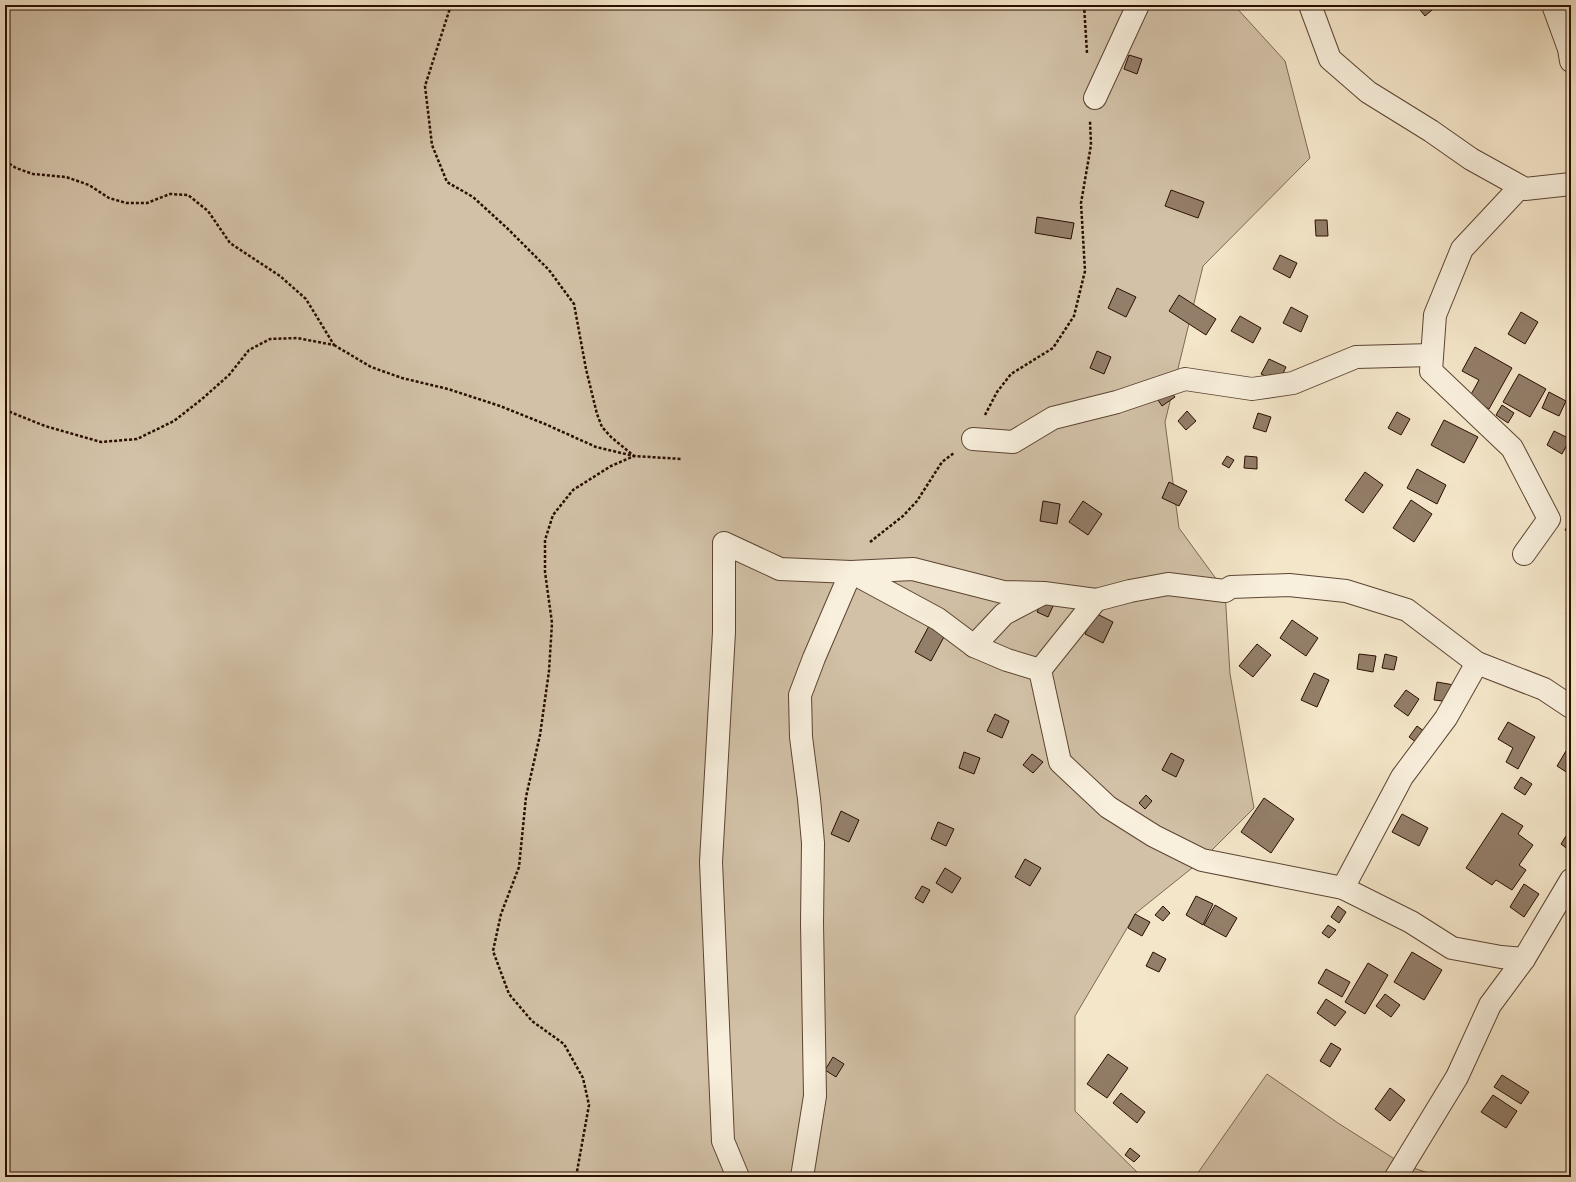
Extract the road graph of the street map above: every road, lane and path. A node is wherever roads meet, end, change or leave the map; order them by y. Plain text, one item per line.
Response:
1 (451, 5) edge
2 (1084, 5) edge
3 (1138, 5) edge
4 (1310, 5) edge
5 (1553, 5) edge
6 (1088, 56) dead end
7 (1571, 61) edge
8 (1095, 98) joint
9 (5, 161) edge
10 (1571, 184) edge
11 (1520, 187) junction
12 (334, 345) junction
13 (1432, 355) junction
14 (5, 410) edge
15 (973, 439) junction
16 (634, 456) junction
17 (682, 459) dead end
18 (870, 542) dead end
19 (1524, 554) dead end
20 (851, 572) junction
21 (1044, 593) junction
22 (1096, 600) junction
23 (974, 646) junction
24 (1477, 663) junction
25 (1040, 670) junction
26 (1571, 707) edge
27 (1571, 880) edge
28 (1344, 888) junction
29 (1524, 959) junction
30 (576, 1177) edge
31 (738, 1177) edge
32 (802, 1177) edge
33 (1396, 1177) edge

1 - 16 path
2 - 6 path
3 - 8 street
4 - 11 street
5 - 7 street
8 - 15 path
9 - 12 path
10 - 11 street
11 - 13 street
12 - 14 path
12 - 16 path
13 - 15 street
13 - 19 street
15 - 18 path
16 - 17 path
16 - 30 path
20 - 21 street
20 - 23 street
20 - 31 street
20 - 32 street
21 - 22 street
21 - 23 street
22 - 24 street
22 - 25 street
23 - 25 street
24 - 26 street
24 - 28 street
25 - 28 street
27 - 29 street
28 - 29 street
29 - 33 street

